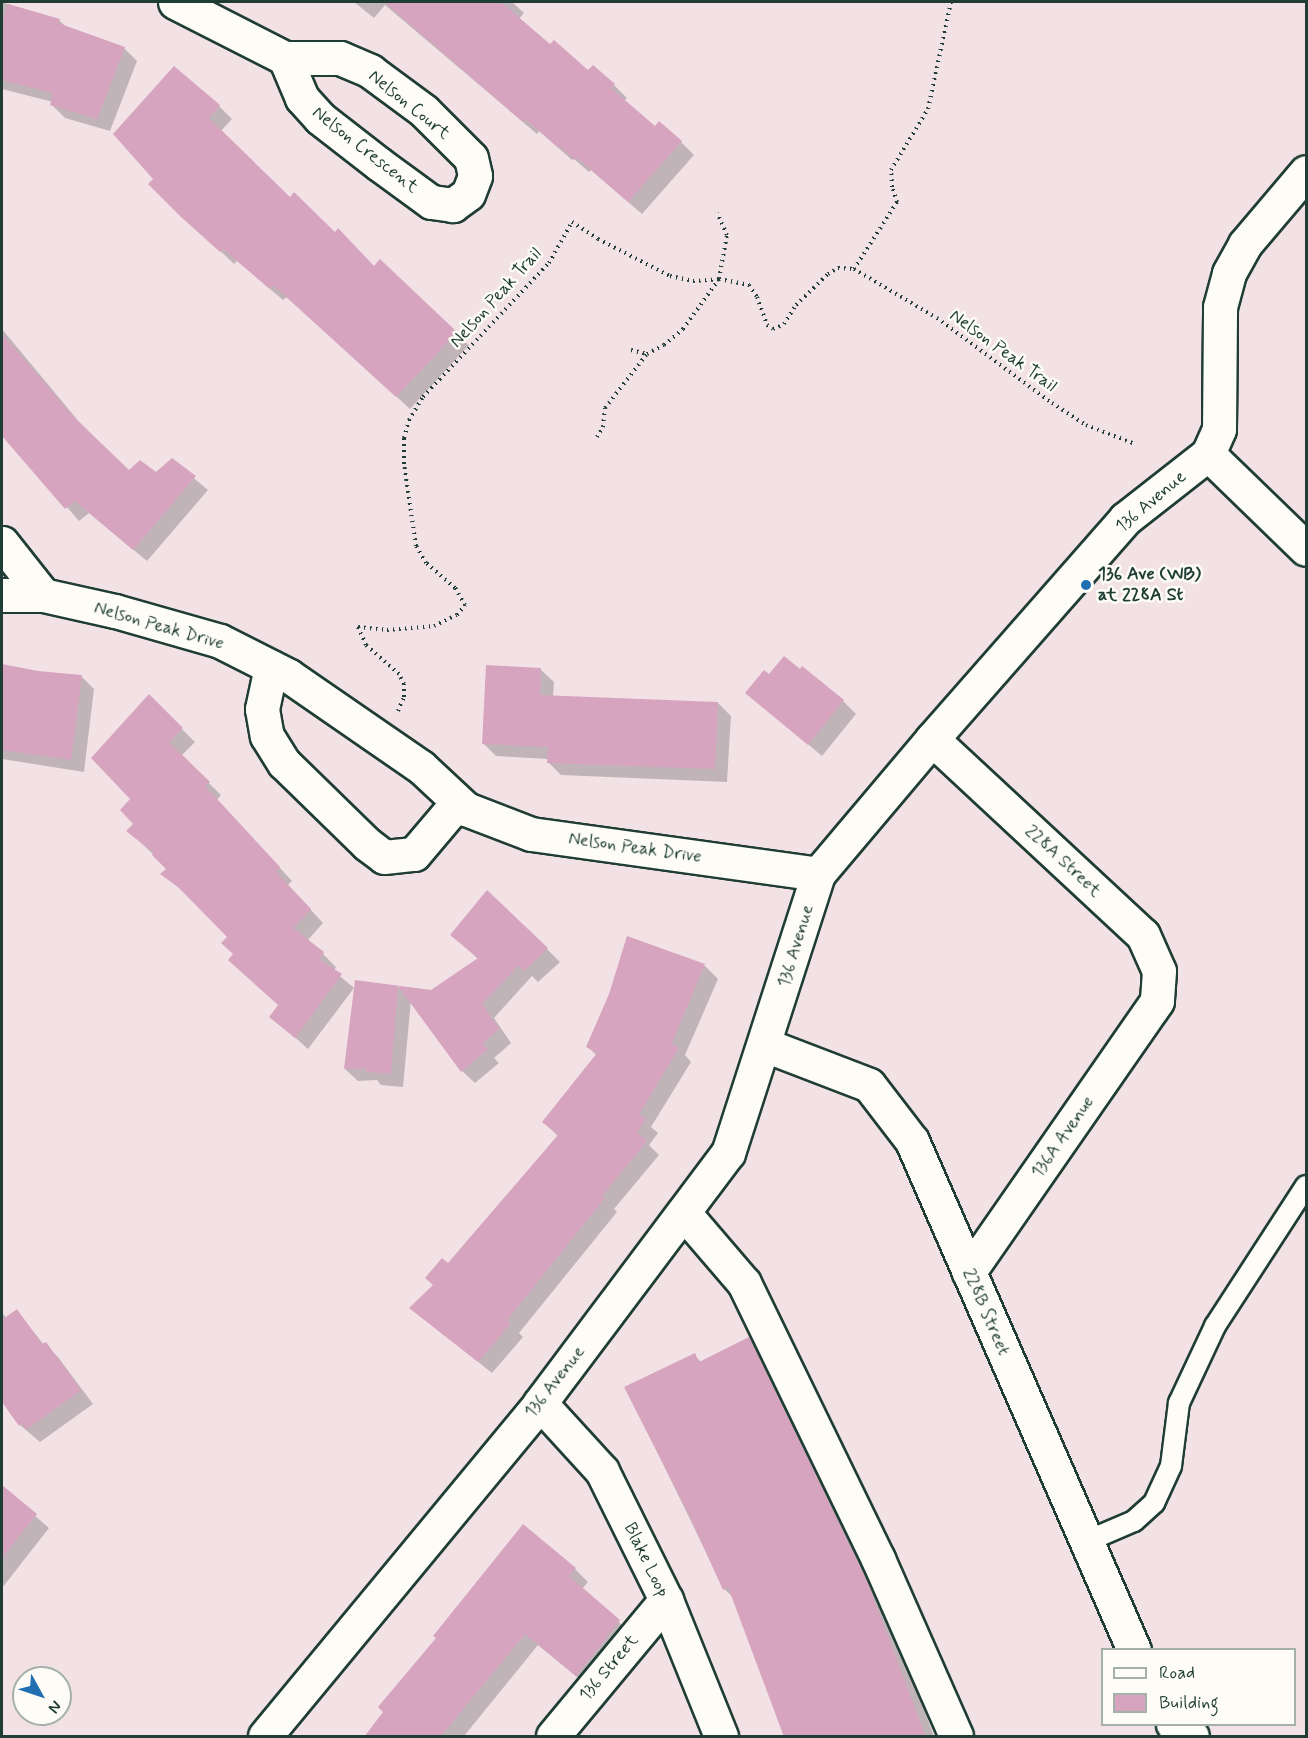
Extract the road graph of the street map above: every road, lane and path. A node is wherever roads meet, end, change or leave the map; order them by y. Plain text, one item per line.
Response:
1 (175, 2) edge
2 (951, 2) edge
3 (285, 58) junction
4 (1306, 172) edge
5 (468, 194) joint
6 (717, 213) dead end
7 (854, 269) junction
8 (719, 279) junction
9 (631, 350) dead end
10 (647, 354) junction
11 (597, 437) dead end
12 (1135, 444) dead end
13 (1208, 454) junction
14 (2, 543) edge
15 (1306, 549) edge
16 (2, 595) edge
17 (43, 595) junction
18 (271, 667) junction
19 (396, 713) dead end
20 (932, 739) junction
21 (459, 802) junction
22 (818, 874) junction
23 (1157, 1001) joint
24 (765, 1045) junction
25 (1306, 1186) edge
26 (684, 1213) junction
27 (969, 1272) junction
28 (540, 1403) junction
29 (1085, 1542) junction
30 (666, 1600) junction
31 (1133, 1648) edge
32 (1174, 1726) edge
33 (265, 1737) edge
34 (553, 1737) edge
35 (721, 1737) edge
36 (957, 1737) edge
37 (1191, 1737) edge

1 - 3 street, Nelson Court
2 - 7 path
3 - 5 street, Nelson Crescent
3 - 5 street, Nelson Court
4 - 13 street
6 - 8 path
7 - 8 path, Nelson Peak Trail
7 - 12 path, Nelson Peak Trail
8 - 10 path
8 - 19 path, Nelson Peak Trail
9 - 10 path
10 - 11 path
13 - 15 street
13 - 20 street, 136 Avenue
14 - 17 street
16 - 17 street, Nelson Peak Drive
17 - 18 street, Nelson Peak Drive
18 - 21 street, Nelson Peak Drive
18 - 21 street
20 - 22 street, 136 Avenue
20 - 23 street, 228A Street
21 - 22 street, Nelson Peak Drive
22 - 24 street, 136 Avenue
23 - 27 street, 136A Avenue
24 - 26 street, 136 Avenue
24 - 27 street, 228B Street
25 - 29 lane
26 - 28 street, 136 Avenue
26 - 36 street
27 - 29 street, 228B Street
28 - 30 street, Blake Loop
28 - 33 street, 136 Avenue
29 - 31 street, 228B Street
30 - 34 street, 136 Street
30 - 35 street, Blake Loop
32 - 37 street

